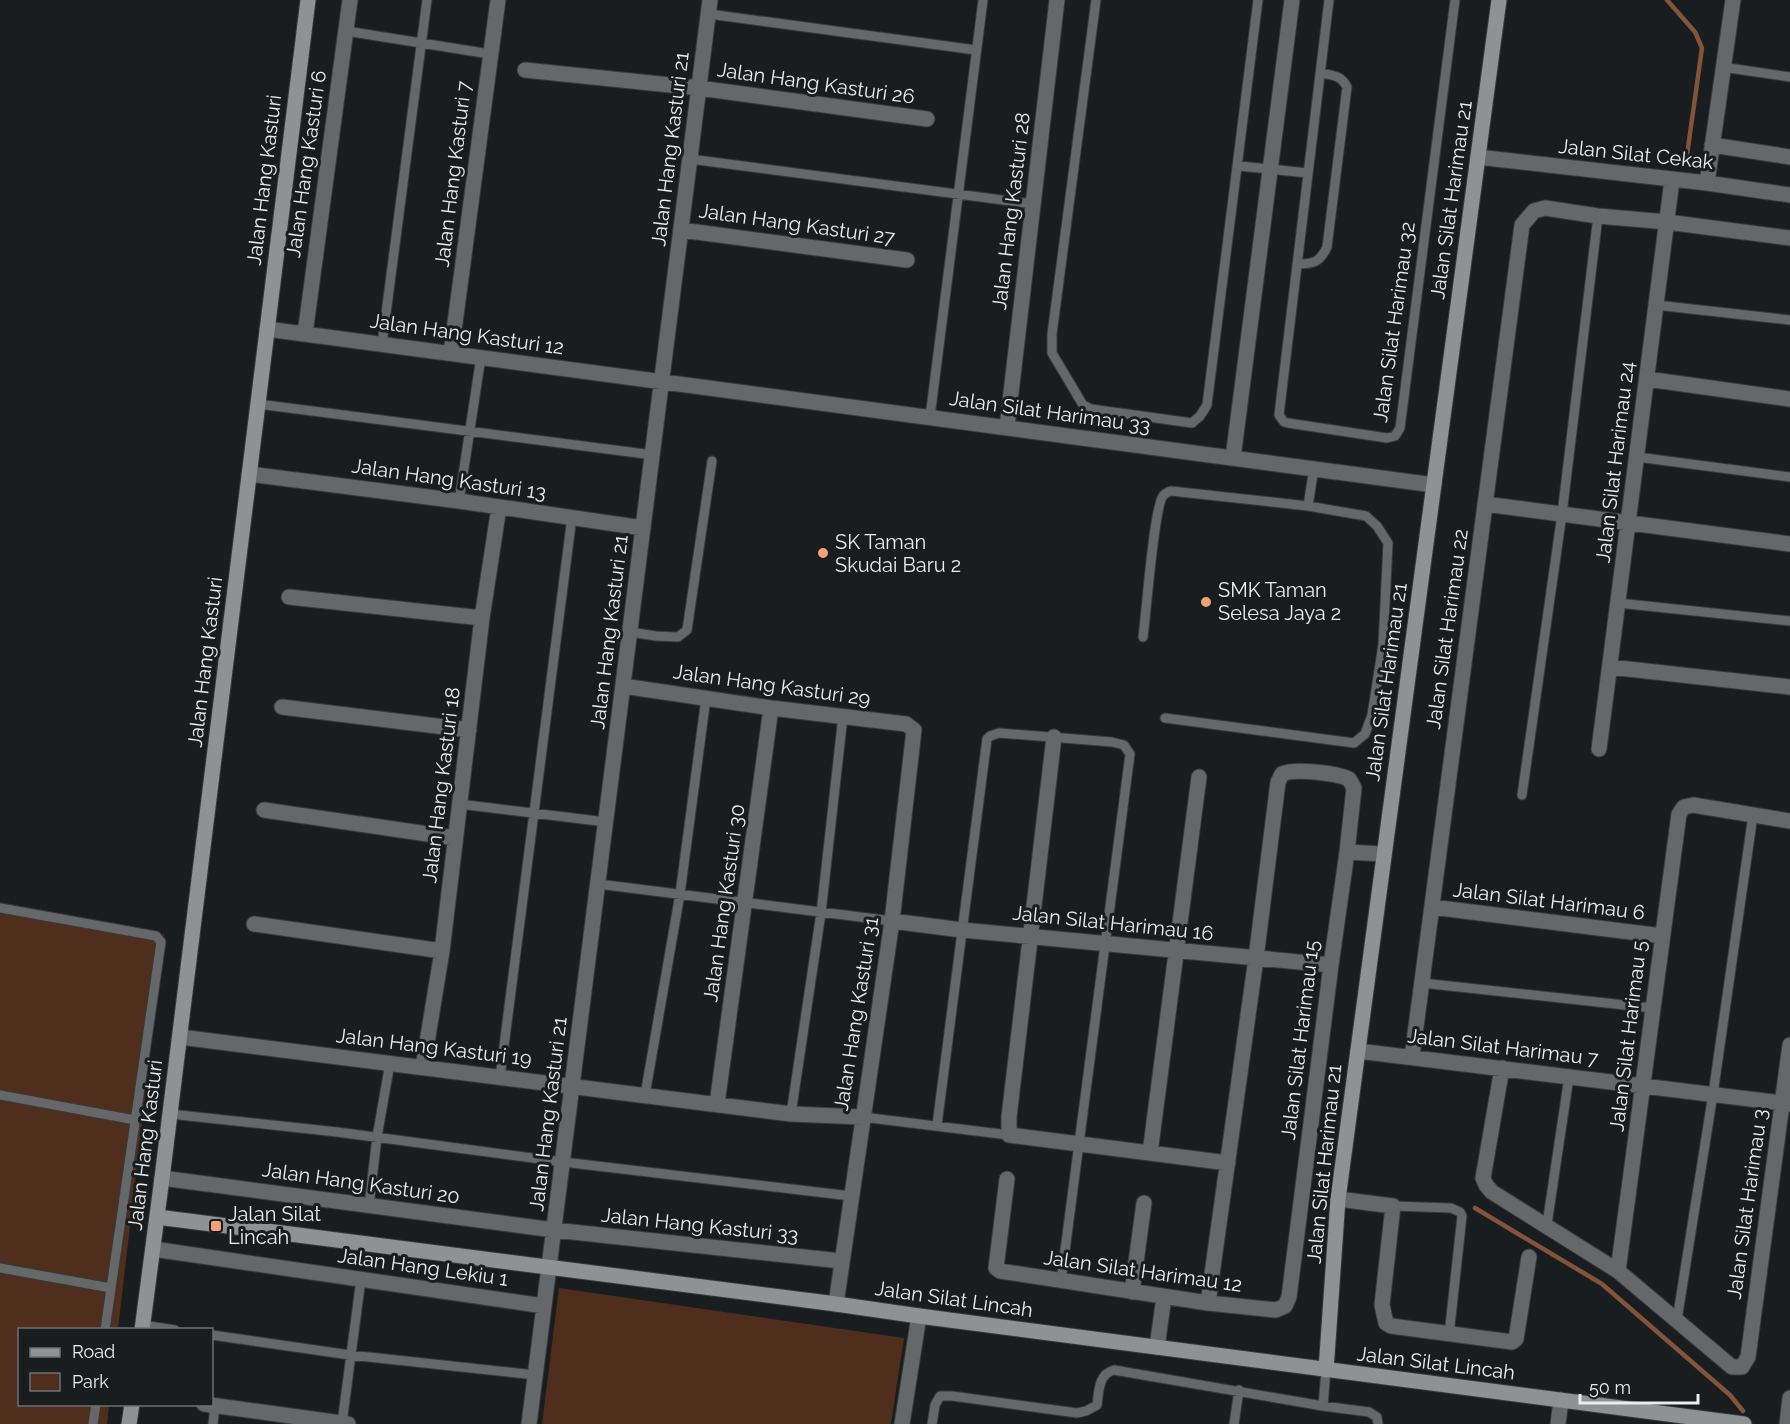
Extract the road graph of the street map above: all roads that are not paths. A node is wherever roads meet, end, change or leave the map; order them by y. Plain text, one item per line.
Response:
1 (308, 0) edge
2 (350, 0) edge
3 (427, 0) edge
4 (498, 0) edge
5 (983, 0) edge
6 (1057, 0) edge
7 (1096, 0) edge
8 (1258, 0) edge
9 (1292, 0) edge
10 (1329, 0) edge
11 (1455, 0) edge
12 (1499, 0) edge
13 (1733, 0) edge
14 (709, 7) edge
15 (346, 31) junction
16 (423, 43) junction
17 (976, 50) junction
18 (490, 54) junction
19 (1722, 68) junction
20 (525, 70) dead end
21 (1320, 73) junction
22 (1790, 77) edge
23 (699, 88) junction
24 (927, 119) dead end
25 (1712, 145) junction
26 (1478, 157) junction
27 (1790, 157) edge
28 (690, 159) junction
29 (1239, 166) junction
30 (1269, 169) junction
31 (1308, 173) junction
32 (1672, 180) junction
33 (1707, 183) junction
34 (958, 193) junction
35 (1790, 195) edge
36 (1033, 204) junction
37 (1598, 216) junction
38 (1667, 222) junction
39 (681, 230) junction
40 (1790, 238) edge
41 (908, 260) dead end
42 (1297, 264) junction
43 (1656, 305) junction
44 (1790, 320) edge
45 (267, 329) junction
46 (305, 334) junction
47 (382, 344) junction
48 (451, 353) junction
49 (481, 357) junction
50 (1647, 379) junction
51 (662, 382) junction
52 (1790, 399) edge
53 (258, 404) junction
54 (930, 417) junction
55 (1007, 427) junction
56 (469, 432) junction
57 (653, 455) junction
58 (1636, 457) junction
59 (1233, 458) junction
60 (712, 460) dead end
61 (1314, 468) junction
62 (249, 474) junction
63 (1790, 477) edge
64 (1434, 484) junction
65 (459, 501) junction
66 (1485, 504) junction
67 (1308, 506) junction
68 (499, 507) junction
69 (1562, 514) junction
70 (572, 517) junction
71 (1628, 522) junction
72 (643, 528) junction
73 (1790, 544) edge
74 (289, 597) dead end
75 (1618, 603) junction
76 (482, 618) junction
77 (1790, 621) edge
78 (630, 632) junction
79 (1143, 638) dead end
80 (1610, 667) junction
81 (623, 686) junction
82 (1790, 687) edge
83 (706, 698) junction
84 (282, 707) dead end
85 (771, 708) junction
86 (843, 716) junction
87 (1165, 718) dead end
88 (469, 730) junction
89 (914, 730) joint
90 (1054, 737) junction
91 (1599, 749) dead end
92 (1199, 777) dead end
93 (1522, 795) dead end
94 (459, 804) junction
95 (264, 810) dead end
96 (532, 813) junction
97 (1753, 815) junction
98 (1790, 821) edge
99 (606, 822) junction
100 (455, 838) junction
101 (1347, 852) junction
102 (1384, 854) junction
103 (598, 884) junction
104 (680, 894) junction
105 (745, 903) junction
106 (1432, 907) junction
107 (0, 908) edge
108 (821, 913) junction
109 (892, 921) junction
110 (254, 924) dead end
111 (962, 930) junction
112 (1032, 935) junction
113 (1662, 936) junction
114 (1105, 944) junction
115 (1175, 950) junction
116 (442, 951) junction
117 (1256, 958) junction
118 (1331, 965) junction
119 (1422, 983) junction
120 (1652, 1008) junction
121 (180, 1036) junction
122 (1790, 1045) edge
123 (1358, 1051) junction
124 (1412, 1057) junction
125 (390, 1063) junction
126 (423, 1067) junction
127 (1502, 1068) junction
128 (500, 1077) junction
129 (1569, 1077) junction
130 (572, 1086) junction
131 (1644, 1086) junction
132 (1713, 1094) junction
133 (0, 1095) edge
134 (645, 1095) junction
135 (1786, 1103) edge
136 (717, 1104) junction
137 (170, 1114) junction
138 (790, 1114) junction
139 (862, 1118) junction
140 (135, 1120) junction
141 (938, 1125) junction
142 (1009, 1135) junction
143 (377, 1137) junction
144 (1079, 1144) junction
145 (1150, 1153) junction
146 (562, 1162) junction
147 (1228, 1163) junction
148 (162, 1178) junction
149 (1007, 1179) dead end
150 (851, 1196) junction
151 (1338, 1199) junction
152 (1144, 1203) dead end
153 (369, 1206) junction
154 (1393, 1206) junction
155 (158, 1217) junction
156 (1547, 1224) junction
157 (554, 1230) junction
158 (153, 1249) junction
159 (1529, 1257) dead end
160 (841, 1261) junction
161 (0, 1268) edge
162 (549, 1268) junction
163 (1618, 1271) junction
164 (361, 1279) junction
165 (1061, 1281) junction
166 (111, 1288) junction
167 (1132, 1292) junction
168 (1164, 1297) junction
169 (1208, 1303) junction
170 (836, 1304) junction
171 (544, 1306) junction
172 (1285, 1306) joint
173 (919, 1317) junction
174 (1677, 1320) junction
175 (142, 1327) edge
176 (105, 1328) edge
177 (158, 1328) edge
178 (213, 1335) edge
179 (1449, 1335) junction
180 (1157, 1347) junction
181 (350, 1355) junction
182 (1326, 1370) junction
183 (535, 1375) junction
184 (1239, 1390) junction
185 (1790, 1398) edge
186 (1561, 1400) junction
187 (96, 1406) edge
188 (132, 1406) edge
189 (210, 1406) edge
190 (213, 1406) edge
191 (1323, 1406) junction
192 (287, 1420) edge
193 (93, 1424) edge
194 (129, 1424) edge
195 (213, 1424) edge
196 (345, 1424) edge
197 (529, 1424) edge
198 (902, 1424) edge
199 (932, 1424) edge
200 (1234, 1424) edge
201 (1378, 1424) edge
202 (1558, 1424) edge
203 (1744, 1424) edge
204 (1787, 1424) edge

1 - 45 street, Jalan Hang Kasturi
2 - 15 street, Jalan Hang Kasturi 6
3 - 16 lane
4 - 18 street, Jalan Hang Kasturi 7
5 - 17 lane
6 - 36 street, Jalan Hang Kasturi 28
7 - 29 lane
8 - 29 lane
9 - 30 street
10 - 21 lane, Jalan Silat Harimau 32
11 - 42 lane, Jalan Silat Harimau 32
12 - 26 street, Jalan Silat Harimau 21
13 - 19 street
14 - 17 lane
14 - 23 street, Jalan Hang Kasturi 21
15 - 16 lane
15 - 46 street, Jalan Hang Kasturi 6
16 - 18 lane
16 - 47 lane
17 - 34 lane
18 - 48 street, Jalan Hang Kasturi 7
19 - 22 lane
19 - 25 street
20 - 23 street, Jalan Hang Kasturi 26
21 - 31 lane, Jalan Silat Harimau 32
21 - 42 lane
23 - 24 street, Jalan Hang Kasturi 26
23 - 28 street, Jalan Hang Kasturi 21
25 - 27 street
25 - 33 street
26 - 32 street, Jalan Silat Cekak
26 - 64 street, Jalan Silat Harimau 21
28 - 34 lane
28 - 39 street, Jalan Hang Kasturi 21
29 - 30 lane
30 - 31 lane
30 - 59 street
31 - 42 lane, Jalan Silat Harimau 32
32 - 33 street, Jalan Silat Cekak
32 - 38 street, Jalan Silat Harimau 24
33 - 35 street, Jalan Silat Cekak
34 - 36 lane
34 - 54 lane
36 - 55 street, Jalan Hang Kasturi 28
37 - 38 street
37 - 66 street, Jalan Silat Harimau 22
37 - 69 lane
38 - 40 street
38 - 43 street, Jalan Silat Harimau 24
39 - 41 street, Jalan Hang Kasturi 27
39 - 51 street, Jalan Hang Kasturi 21
43 - 44 lane
43 - 50 street, Jalan Silat Harimau 24
45 - 46 street, Jalan Hang Kasturi 12
45 - 53 street, Jalan Hang Kasturi
46 - 47 street, Jalan Hang Kasturi 12
47 - 48 street, Jalan Hang Kasturi 12
48 - 49 street, Jalan Hang Kasturi 12
49 - 51 street, Jalan Hang Kasturi 12
49 - 56 lane
50 - 52 street
50 - 58 street, Jalan Silat Harimau 24
51 - 54 street, Jalan Silat Harimau 33
51 - 57 street, Jalan Hang Kasturi 21
53 - 56 lane
53 - 62 street, Jalan Hang Kasturi
54 - 55 street, Jalan Silat Harimau 33
55 - 59 street, Jalan Silat Harimau 33
56 - 57 lane
56 - 65 lane
57 - 72 street, Jalan Hang Kasturi 21
58 - 63 lane
58 - 71 street, Jalan Silat Harimau 24
59 - 61 street, Jalan Silat Harimau 33
60 - 78 lane
61 - 64 street, Jalan Silat Harimau 33
61 - 67 lane
62 - 65 street, Jalan Hang Kasturi 13
62 - 121 street, Jalan Hang Kasturi
64 - 102 street, Jalan Silat Harimau 21
65 - 68 street, Jalan Hang Kasturi 13
66 - 69 street
66 - 106 street, Jalan Silat Harimau 22
67 - 79 lane
67 - 87 lane
68 - 70 street, Jalan Hang Kasturi 13
68 - 76 street, Jalan Hang Kasturi 18
69 - 71 street
69 - 93 lane
70 - 72 street, Jalan Hang Kasturi 13
70 - 96 lane
71 - 73 street
71 - 75 street, Jalan Silat Harimau 24
72 - 78 street, Jalan Hang Kasturi 21
74 - 76 street
75 - 77 lane
75 - 80 street, Jalan Silat Harimau 24
76 - 88 street, Jalan Hang Kasturi 18
78 - 81 street, Jalan Hang Kasturi 21
80 - 82 street
80 - 91 street, Jalan Silat Harimau 24
81 - 83 street, Jalan Hang Kasturi 29
81 - 99 street, Jalan Hang Kasturi 21
83 - 85 street, Jalan Hang Kasturi 29
83 - 104 lane
84 - 88 street
85 - 86 street, Jalan Hang Kasturi 29
85 - 105 street, Jalan Hang Kasturi 30
86 - 89 street, Jalan Hang Kasturi 29
86 - 108 lane
88 - 94 street, Jalan Hang Kasturi 18
89 - 109 street, Jalan Hang Kasturi 31
90 - 111 lane
90 - 112 street
90 - 114 lane
92 - 115 street
94 - 96 lane
94 - 100 street, Jalan Hang Kasturi 18
95 - 100 street
96 - 99 lane
96 - 128 lane
97 - 98 street
97 - 113 street, Jalan Silat Harimau 5
97 - 132 lane
99 - 103 street, Jalan Hang Kasturi 21
100 - 116 street, Jalan Hang Kasturi 18
101 - 102 street
101 - 117 street, Jalan Silat Harimau 15
101 - 118 street, Jalan Silat Harimau 15
102 - 123 street, Jalan Silat Harimau 21
103 - 104 lane
103 - 130 street, Jalan Hang Kasturi 21
104 - 105 lane
104 - 134 lane
105 - 108 lane
105 - 136 street, Jalan Hang Kasturi 30
106 - 113 street, Jalan Silat Harimau 6
106 - 119 street, Jalan Silat Harimau 22
107 - 140 lane
108 - 109 lane
108 - 138 lane
109 - 111 street, Jalan Silat Harimau 16
109 - 139 street, Jalan Hang Kasturi 31
110 - 116 street
111 - 112 street, Jalan Silat Harimau 16
111 - 141 lane
112 - 114 street, Jalan Silat Harimau 16
112 - 142 street
113 - 120 street, Jalan Silat Harimau 5
114 - 115 street, Jalan Silat Harimau 16
114 - 144 lane
115 - 117 street, Jalan Silat Harimau 16
115 - 145 street
116 - 126 street, Jalan Hang Kasturi 18
117 - 118 street, Jalan Silat Harimau 16
117 - 147 street
118 - 172 street, Jalan Silat Harimau 15
119 - 120 lane
119 - 124 street, Jalan Silat Harimau 22
120 - 131 street, Jalan Silat Harimau 5
121 - 125 street, Jalan Hang Kasturi 19
121 - 137 street, Jalan Hang Kasturi
122 - 135 street, Jalan Silat Harimau 3
123 - 124 street, Jalan Silat Harimau 7
123 - 151 street, Jalan Silat Harimau 21
124 - 127 street, Jalan Silat Harimau 7
125 - 126 street, Jalan Hang Kasturi 19
125 - 143 lane
126 - 128 street, Jalan Hang Kasturi 19
127 - 129 street, Jalan Silat Harimau 7
127 - 156 street
128 - 130 street, Jalan Hang Kasturi 19
129 - 131 street, Jalan Silat Harimau 7
129 - 156 lane
130 - 134 street, Jalan Hang Kasturi 19
130 - 146 street, Jalan Hang Kasturi 21
131 - 132 street, Jalan Silat Harimau 7
131 - 163 street, Jalan Silat Harimau 5
132 - 135 street, Jalan Silat Harimau 7
132 - 174 lane
133 - 140 lane
134 - 136 street, Jalan Hang Kasturi 19
135 - 174 street, Jalan Silat Harimau 3
136 - 138 street, Jalan Hang Kasturi 19
137 - 143 lane
137 - 148 street, Jalan Hang Kasturi
138 - 139 street, Jalan Hang Kasturi 19
139 - 141 lane
139 - 150 street, Jalan Hang Kasturi 31
140 - 166 lane
141 - 142 lane
142 - 144 street
143 - 146 lane
143 - 153 lane
144 - 145 street
144 - 165 lane
145 - 147 street
146 - 150 lane
146 - 157 street, Jalan Hang Kasturi 21
147 - 169 street
148 - 153 street, Jalan Hang Kasturi 20
148 - 155 street, Jalan Hang Kasturi
149 - 165 street, Jalan Silat Harimau 12
150 - 160 street, Jalan Hang Kasturi 31
151 - 154 street
151 - 182 street, Jalan Silat Harimau 21
152 - 167 street
153 - 157 street, Jalan Hang Kasturi 20
154 - 179 street
154 - 179 lane
155 - 158 street, Jalan Hang Kasturi
155 - 162 street, Jalan Silat Lincah
156 - 163 street
157 - 160 street, Jalan Hang Kasturi 33
157 - 162 street, Jalan Hang Kasturi 21
158 - 164 street, Jalan Hang Lekiu 1
158 - 175 street, Jalan Hang Kasturi
159 - 179 street
160 - 170 street, Jalan Hang Kasturi 31
161 - 166 lane
162 - 170 street, Jalan Silat Lincah
162 - 171 street, Jalan Hang Kasturi 21
163 - 174 street
164 - 171 street, Jalan Hang Lekiu 1
164 - 181 lane
165 - 167 street, Jalan Silat Harimau 12
166 - 176 lane
167 - 168 street, Jalan Silat Harimau 12
168 - 169 street, Jalan Silat Harimau 12
168 - 180 street
169 - 172 street, Jalan Silat Harimau 12
170 - 173 street, Jalan Silat Lincah
171 - 183 street, Jalan Hang Kasturi 21
173 - 180 street, Jalan Silat Lincah
173 - 198 street
175 - 177 lane
178 - 181 lane
180 - 182 street, Jalan Silat Lincah
181 - 183 lane
181 - 196 lane
182 - 186 street, Jalan Silat Lincah
182 - 191 lane
183 - 197 street, Jalan Hang Kasturi 21
184 - 191 lane
184 - 199 lane
184 - 200 lane
185 - 204 street
186 - 202 street
186 - 203 street, Jalan Silat Lincah
187 - 193 lane
188 - 194 street
189 - 195 lane
190 - 192 street
191 - 201 lane
192 - 196 street

